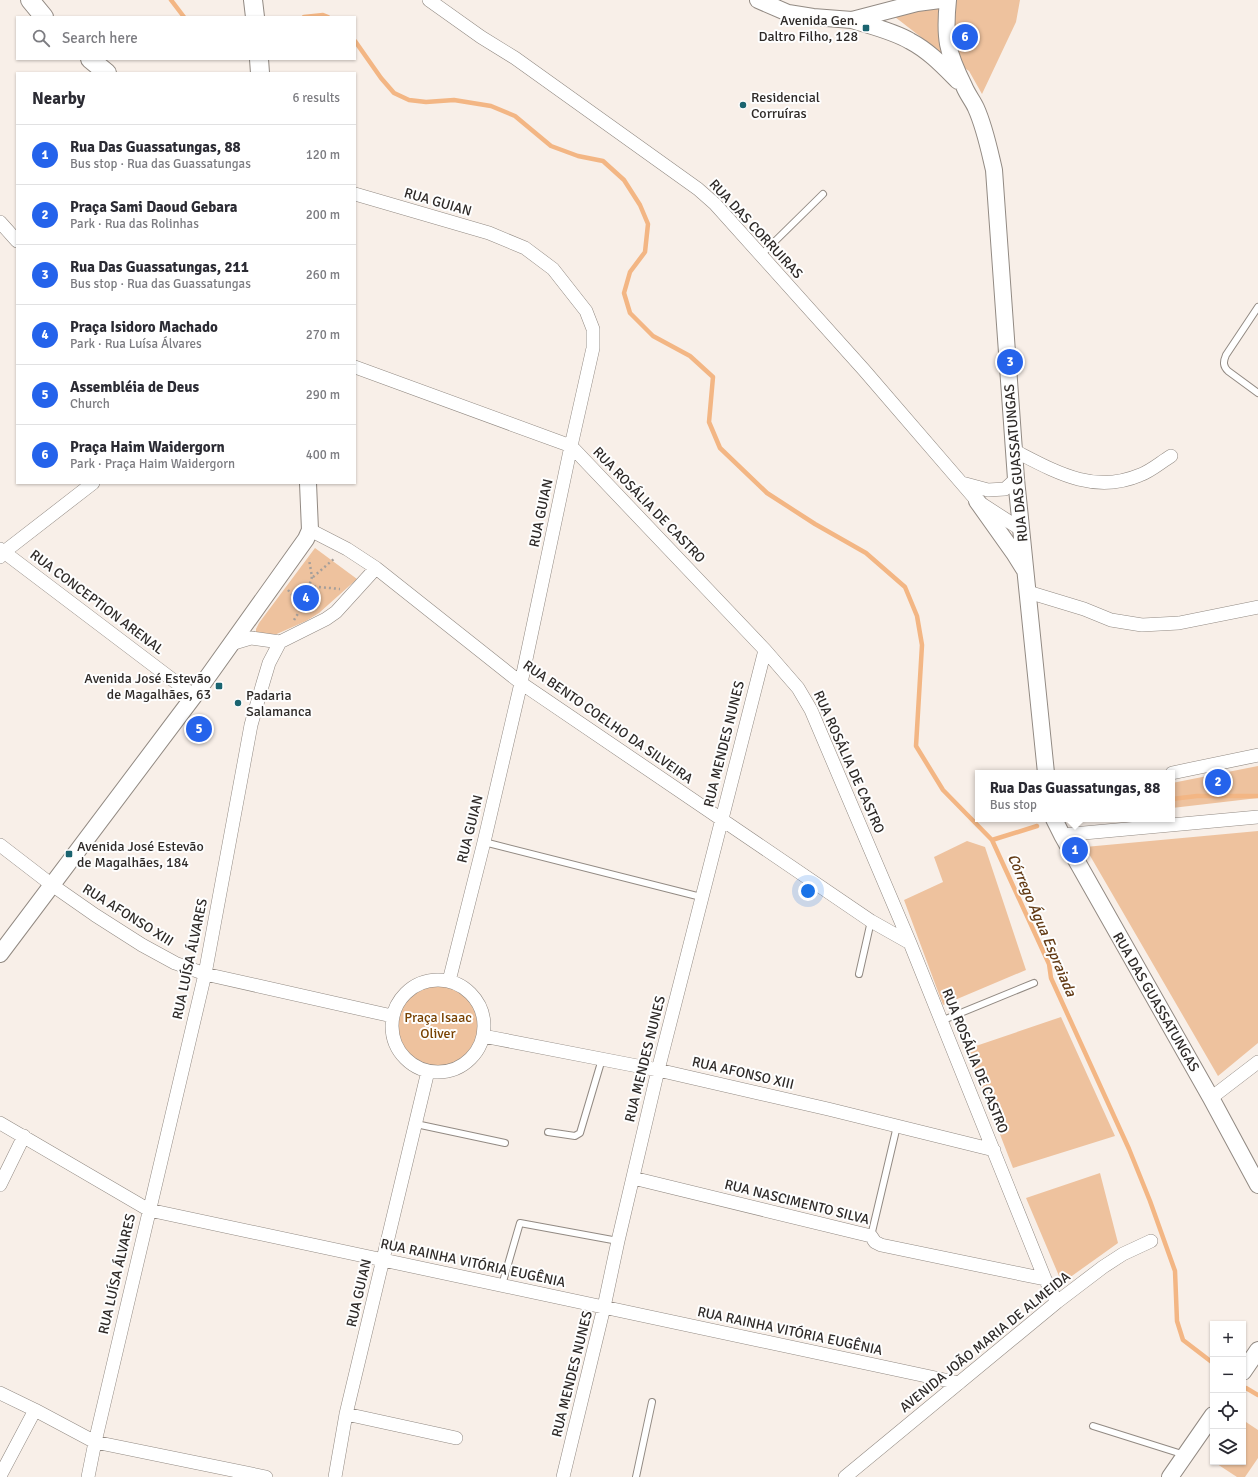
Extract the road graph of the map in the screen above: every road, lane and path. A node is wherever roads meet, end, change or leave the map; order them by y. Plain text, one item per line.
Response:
1 (30, 0) edge
2 (253, 0) edge
3 (429, 0) edge
4 (758, 0) edge
5 (940, 0) edge
6 (948, 0) edge
7 (43, 16) edge
8 (255, 16) edge
9 (852, 20) junction
10 (91, 60) edge
11 (259, 60) edge
12 (106, 72) edge
13 (260, 72) edge
14 (964, 87) junction
15 (356, 194) edge
16 (823, 194) dead end
17 (0, 222) edge
18 (16, 240) edge
19 (762, 255) junction
20 (1258, 307) edge
21 (356, 367) edge
22 (1258, 393) edge
23 (571, 446) junction
24 (1013, 450) junction
25 (1171, 456) dead end
26 (1016, 479) junction
27 (962, 483) junction
28 (92, 484) edge
29 (308, 484) edge
30 (977, 501) junction
31 (1022, 530) junction
32 (308, 535) junction
33 (347, 549) junction
34 (1, 552) edge
35 (376, 568) junction
36 (1026, 573) junction
37 (312, 577) junction
38 (279, 578) junction
39 (309, 586) junction
40 (356, 590) junction
41 (1028, 592) junction
42 (302, 606) junction
43 (1258, 607) edge
44 (280, 642) junction
45 (231, 644) junction
46 (766, 650) junction
47 (521, 683) junction
48 (194, 696) junction
49 (1258, 755) edge
50 (1046, 770) edge
51 (1175, 772) edge
52 (1258, 817) edge
53 (722, 820) junction
54 (1055, 822) edge
55 (1062, 836) junction
56 (484, 842) junction
57 (0, 845) edge
58 (52, 885) junction
59 (701, 897) junction
60 (871, 921) junction
61 (910, 943) junction
62 (0, 954) edge
63 (205, 974) junction
64 (859, 974) dead end
65 (449, 981) junction
66 (1034, 983) dead end
67 (392, 1016) junction
68 (941, 1021) junction
69 (483, 1036) junction
70 (602, 1059) junction
71 (1258, 1062) edge
72 (658, 1070) junction
73 (428, 1071) junction
74 (1211, 1098) junction
75 (0, 1122) edge
76 (416, 1124) junction
77 (897, 1126) junction
78 (548, 1132) dead end
79 (24, 1136) junction
80 (505, 1142) dead end
81 (994, 1150) junction
82 (1254, 1168) edge
83 (633, 1178) junction
84 (0, 1185) edge
85 (1258, 1185) edge
86 (149, 1210) junction
87 (871, 1236) junction
88 (618, 1241) junction
89 (1151, 1241) dead end
90 (383, 1261) junction
91 (1046, 1279) junction
92 (502, 1285) junction
93 (1057, 1302) junction
94 (604, 1307) junction
95 (1258, 1350) edge
96 (1246, 1368) edge
97 (959, 1384) junction
98 (0, 1393) edge
99 (652, 1402) dead end
100 (35, 1410) junction
101 (346, 1414) junction
102 (1210, 1419) edge
103 (1093, 1426) dead end
104 (456, 1438) dead end
105 (95, 1442) junction
106 (1185, 1455) junction
107 (0, 1476) edge
108 (88, 1477) edge
109 (266, 1477) edge
110 (335, 1477) edge
111 (563, 1477) edge
112 (636, 1477) edge
113 (845, 1477) edge
114 (1170, 1477) edge

1 - 7 main road
2 - 8 main road
3 - 19 street, RUA DAS CORRUIRAS
4 - 9 street
5 - 9 street
6 - 14 street
9 - 14 street
10 - 12 main road
11 - 13 main road
14 - 24 street, RUA DAS GUASSATUNGAS
15 - 23 street, RUA GUIAN
16 - 19 lane
17 - 18 street
19 - 27 street, RUA DAS CORRUIRAS
20 - 22 lane
21 - 23 street, RUA ROSÁLIA DE CASTRO
23 - 46 street, RUA ROSÁLIA DE CASTRO
23 - 47 street, RUA GUIAN
24 - 25 street
24 - 26 street, RUA DAS GUASSATUNGAS
26 - 27 street
26 - 31 street, RUA DAS GUASSATUNGAS
27 - 30 street, RUA DAS CORRUIRAS
28 - 34 street
29 - 32 street
30 - 31 street, RUA DAS CORRUIRAS
30 - 36 street
31 - 36 street, RUA DAS GUASSATUNGAS
32 - 33 street
32 - 37 path
32 - 38 street
33 - 35 street
33 - 37 path
34 - 48 street, RUA CONCEPTION ARENAL
35 - 40 street
35 - 47 street, RUA BENTO COELHO DA SILVEIRA
36 - 41 street, RUA DAS GUASSATUNGAS
37 - 39 path
38 - 42 path
38 - 45 street
39 - 40 path
39 - 42 path
40 - 44 street
41 - 43 street
41 - 50 street, RUA DAS GUASSATUNGAS
42 - 44 path
44 - 45 street
44 - 63 street, RUA LUÍSA ÁLVARES
45 - 48 street
46 - 53 street, RUA MENDES NUNES
46 - 61 street, RUA ROSÁLIA DE CASTRO
47 - 53 street, RUA BENTO COELHO DA SILVEIRA
47 - 56 street, RUA GUIAN
48 - 58 street
49 - 51 street
52 - 55 street
53 - 59 street, RUA MENDES NUNES
53 - 60 street, RUA BENTO COELHO DA SILVEIRA
54 - 55 street, RUA DAS GUASSATUNGAS
55 - 74 street, RUA DAS GUASSATUNGAS
56 - 59 lane
56 - 65 street, RUA GUIAN
57 - 58 street, RUA AFONSO XIII
58 - 62 street
58 - 63 street, RUA AFONSO XIII
59 - 72 street, RUA MENDES NUNES
60 - 61 street, RUA BENTO COELHO DA SILVEIRA
60 - 64 lane
61 - 68 street, RUA ROSÁLIA DE CASTRO
63 - 67 street, RUA AFONSO XIII
63 - 86 street, RUA LUÍSA ÁLVARES
65 - 67 street
65 - 69 street
66 - 68 lane
67 - 73 street
68 - 81 street, RUA ROSÁLIA DE CASTRO
69 - 70 street, RUA AFONSO XIII
69 - 73 street
70 - 72 street, RUA AFONSO XIII
70 - 78 lane
71 - 74 street
72 - 77 street, RUA AFONSO XIII
72 - 83 street, RUA MENDES NUNES
73 - 76 street, RUA GUIAN
74 - 82 street, RUA DAS GUASSATUNGAS
75 - 79 street, RUA RAINHA VITÓRIA EUGÊNIA
76 - 80 lane
76 - 90 street, RUA GUIAN
77 - 81 street, RUA AFONSO XIII
77 - 87 lane
79 - 84 street
79 - 86 street, RUA RAINHA VITÓRIA EUGÊNIA
81 - 91 street, RUA ROSÁLIA DE CASTRO
82 - 85 street, RUA DAS GUASSATUNGAS
83 - 87 street, RUA NASCIMENTO SILVA
83 - 88 street, RUA MENDES NUNES
86 - 90 street, RUA RAINHA VITÓRIA EUGÊNIA
86 - 105 street, RUA LUÍSA ÁLVARES
87 - 91 street, RUA NASCIMENTO SILVA
88 - 92 lane
88 - 94 street, RUA MENDES NUNES
89 - 93 street, AVENIDA JOÃO MARIA DE ALMEIDA
90 - 92 street, RUA RAINHA VITÓRIA EUGÊNIA
90 - 101 street, RUA GUIAN
91 - 93 street, RUA ROSÁLIA DE CASTRO
92 - 94 street, RUA RAINHA VITÓRIA EUGÊNIA
93 - 97 street, AVENIDA JOÃO MARIA DE ALMEIDA
94 - 97 street, RUA RAINHA VITÓRIA EUGÊNIA
94 - 111 street, RUA MENDES NUNES
95 - 96 street
97 - 113 street, AVENIDA JOÃO MARIA DE ALMEIDA
98 - 100 street
99 - 112 lane
100 - 105 street
100 - 107 street
101 - 104 street
101 - 110 street, RUA GUIAN
102 - 106 street
103 - 106 lane
105 - 108 street, RUA LUÍSA ÁLVARES
105 - 109 street
106 - 114 street

